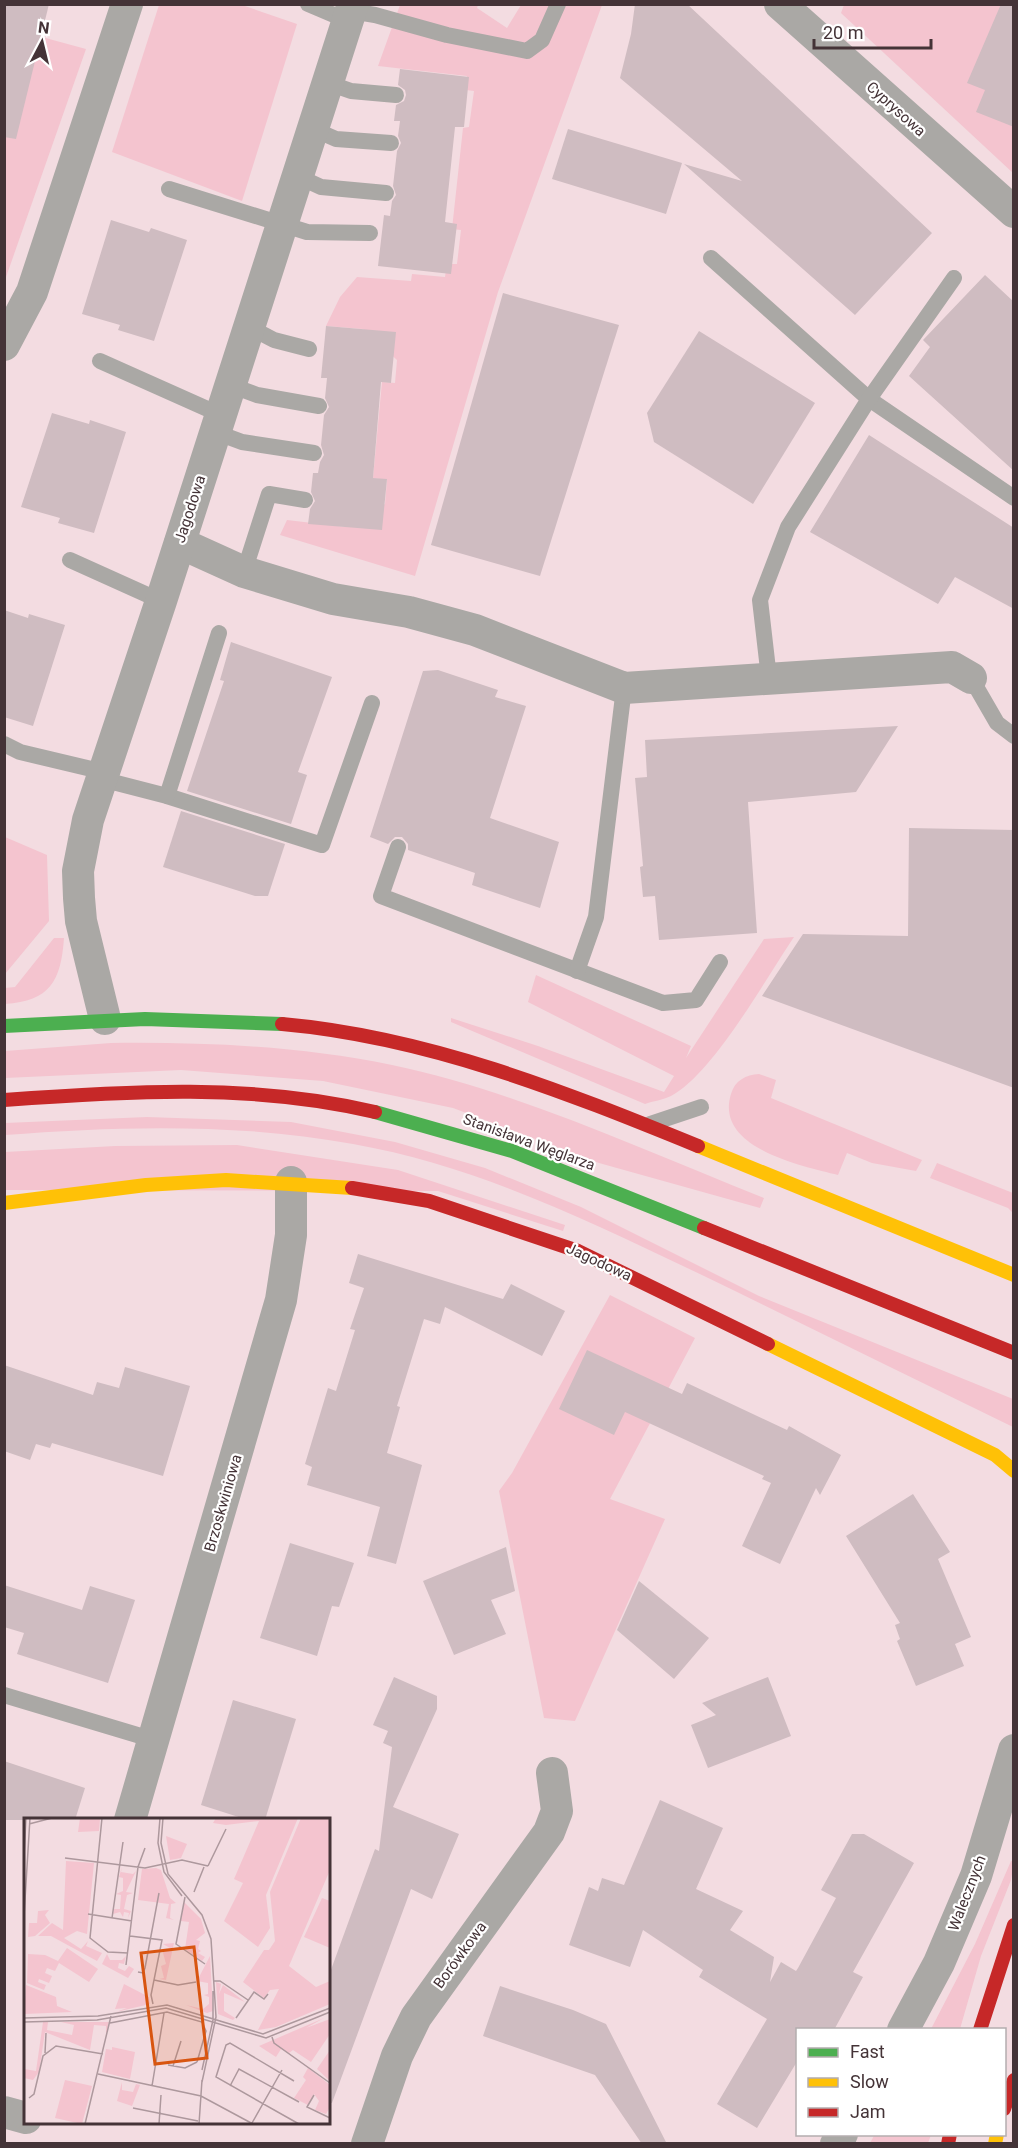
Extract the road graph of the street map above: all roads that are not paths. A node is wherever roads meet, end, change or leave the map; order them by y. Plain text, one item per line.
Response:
1 (127, 4) edge
2 (308, 4) edge
3 (558, 4) edge
4 (780, 4) edge
5 (351, 12) edge
6 (328, 83) junction
7 (396, 95) dead end
8 (313, 129) junction
9 (391, 143) dead end
10 (297, 177) junction
11 (169, 189) dead end
12 (386, 193) dead end
13 (1014, 212) edge
14 (282, 223) junction
15 (370, 233) dead end
16 (711, 258) dead end
17 (954, 278) dead end
18 (249, 327) junction
19 (4, 345) edge
20 (309, 349) dead end
21 (100, 361) dead end
22 (230, 385) junction
23 (869, 399) junction
24 (319, 406) dead end
25 (218, 424) junction
26 (314, 453) dead end
27 (1014, 498) edge
28 (305, 500) dead end
29 (180, 543) junction
30 (70, 560) dead end
31 (244, 572) junction
32 (161, 601) junction
33 (219, 633) dead end
34 (769, 678) junction
35 (971, 678) joint
36 (624, 688) junction
37 (372, 703) dead end
38 (1014, 735) edge
39 (4, 744) edge
40 (103, 775) junction
41 (167, 796) junction
42 (398, 847) dead end
43 (720, 962) dead end
44 (578, 971) junction
45 (105, 1019) junction
46 (4, 1026) edge
47 (4, 1100) edge
48 (701, 1107) dead end
49 (647, 1125) junction
50 (291, 1182) junction
51 (4, 1203) edge
52 (1014, 1275) edge
53 (1014, 1353) edge
54 (1014, 1471) edge
55 (4, 1695) edge
56 (154, 1740) junction
57 (1014, 1750) edge
58 (552, 1773) dead end
59 (131, 1818) edge
60 (1014, 1925) edge
61 (904, 2028) edge
62 (981, 2028) edge
63 (1014, 2080) edge
64 (1006, 2106) edge
65 (4, 2112) edge
66 (24, 2117) edge
67 (37, 2124) edge
68 (31, 2144) edge
69 (367, 2144) edge

1 - 19 street
2 - 5 lane
3 - 5 lane
4 - 13 street, Cyprysowa
5 - 6 street, Jagodowa
6 - 7 lane
6 - 8 street, Jagodowa
8 - 9 lane
8 - 10 street, Jagodowa
10 - 12 lane
10 - 14 street, Jagodowa
11 - 14 lane
14 - 15 lane
14 - 18 street, Jagodowa
16 - 23 lane
17 - 23 lane
18 - 20 lane
18 - 22 street, Jagodowa
21 - 25 lane
22 - 24 lane
22 - 25 street, Jagodowa
23 - 27 lane
23 - 34 lane
25 - 26 lane
25 - 29 street, Jagodowa
28 - 31 lane
29 - 31 street
29 - 32 street, Jagodowa
30 - 32 lane
31 - 36 street
32 - 40 street, Jagodowa
33 - 41 lane
34 - 35 street
34 - 36 street
35 - 38 lane
36 - 44 lane
37 - 41 lane
39 - 40 lane
40 - 41 lane
40 - 45 street, Jagodowa
42 - 44 lane
43 - 44 lane
45 - 46 street
45 - 49 street
47 - 53 street, Stanisława Węglarza
48 - 49 lane
49 - 52 street
50 - 51 street, Jagodowa
50 - 54 street, Jagodowa
50 - 56 street, Brzoskwiniowa
55 - 56 lane
56 - 59 street, Brzoskwiniowa
57 - 61 street, Walecznych
58 - 69 street, Borówkowa
60 - 62 street
63 - 64 street
65 - 66 street
67 - 68 street

